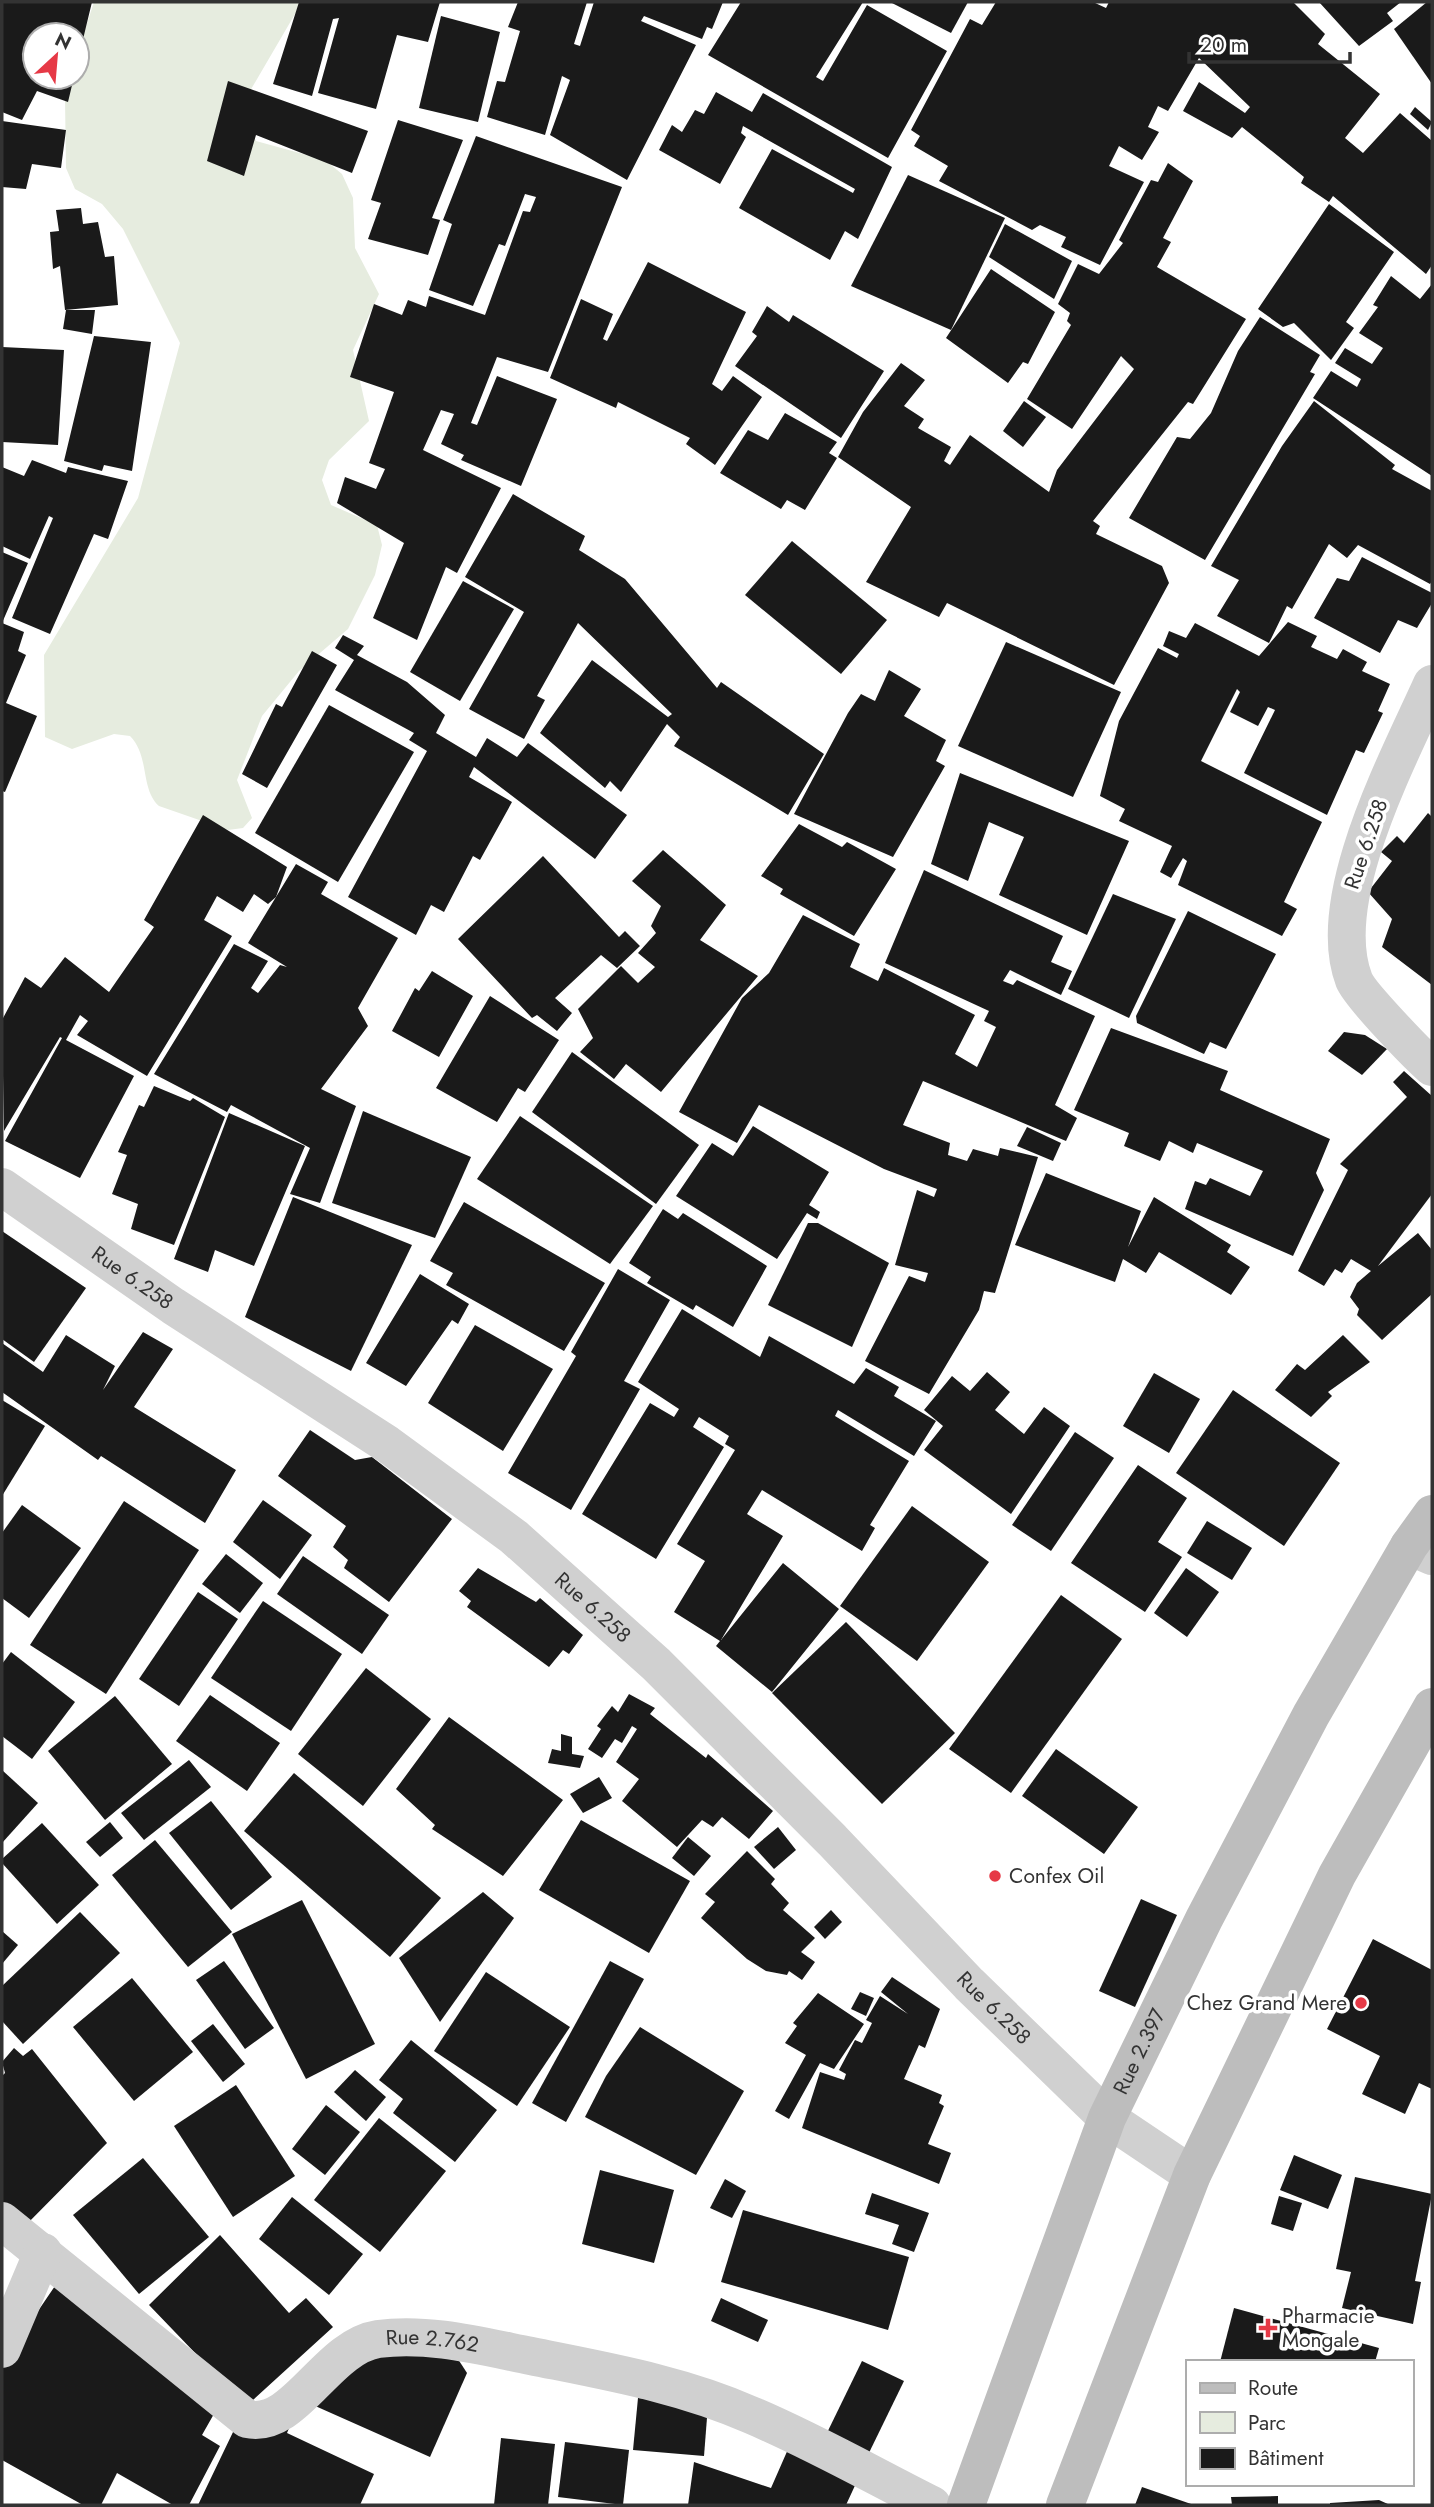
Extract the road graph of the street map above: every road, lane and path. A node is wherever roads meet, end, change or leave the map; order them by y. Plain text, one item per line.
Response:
1 (1432, 684) edge
2 (1432, 1067) edge
3 (2, 1187) edge
4 (1432, 1514) edge
5 (1421, 1551) edge
6 (1432, 1707) edge
7 (1107, 2118) junction
8 (1192, 2175) junction
9 (2, 2221) edge
10 (43, 2252) junction
11 (2, 2349) edge
12 (932, 2505) edge
13 (966, 2505) edge
14 (1065, 2505) edge

1 - 2 street, Rue 6.258
3 - 7 street, Rue 6.258
4 - 5 main road, Rue 2.397
5 - 7 main road, Rue 2.397
6 - 8 main road
7 - 8 street, Rue 6.258
7 - 13 main road, Rue 2.397
8 - 14 main road
9 - 10 street, Rue 2.762
10 - 11 street
10 - 12 street, Rue 2.762

